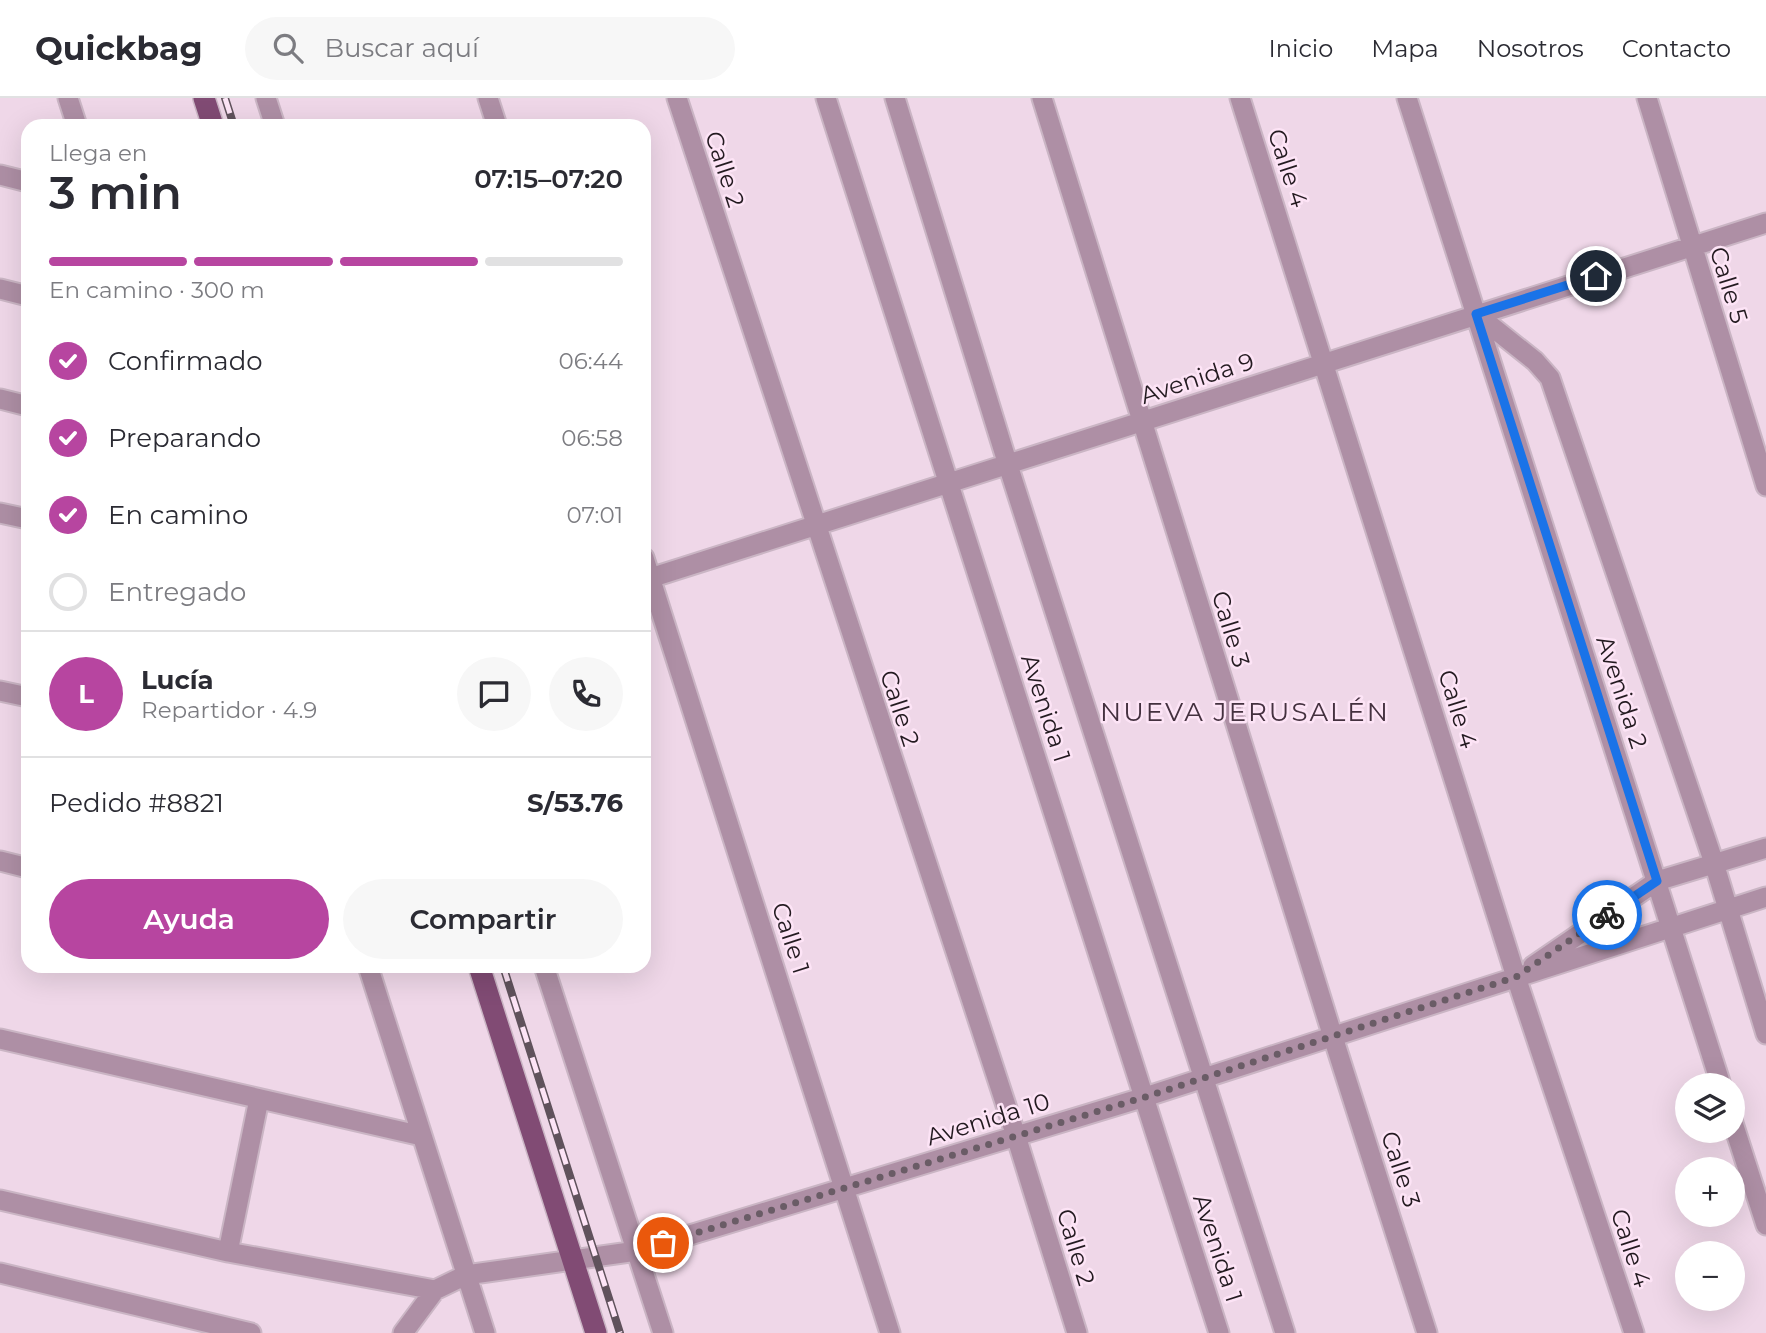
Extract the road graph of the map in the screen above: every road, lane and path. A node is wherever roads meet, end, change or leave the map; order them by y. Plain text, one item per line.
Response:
1 (68, 98) edge
2 (204, 98) edge
3 (267, 98) edge
4 (488, 98) edge
5 (677, 98) edge
6 (826, 98) edge
7 (895, 98) edge
8 (1042, 98) edge
9 (1240, 98) edge
10 (1407, 98) edge
11 (1647, 98) edge
12 (75, 119) edge
13 (211, 119) edge
14 (273, 119) edge
15 (495, 119) edge
16 (0, 176) edge
17 (21, 180) edge
18 (1766, 223) edge
19 (1692, 246) junction
20 (0, 289) edge
21 (21, 294) edge
22 (1476, 314) junction
23 (1324, 363) junction
24 (0, 399) edge
25 (21, 404) edge
26 (1141, 422) junction
27 (1008, 465) junction
28 (948, 484) junction
29 (1766, 486) edge
30 (0, 513) edge
31 (21, 518) edge
32 (815, 526) junction
33 (651, 578) edge
34 (651, 591) edge
35 (0, 691) edge
36 (21, 696) edge
37 (1766, 848) edge
38 (0, 861) edge
39 (1714, 863) junction
40 (21, 866) edge
41 (1657, 881) junction
42 (1766, 897) edge
43 (1728, 909) junction
44 (1672, 928) junction
45 (371, 973) edge
46 (481, 973) edge
47 (546, 973) edge
48 (1516, 977) junction
49 (1766, 1034) edge
50 (1333, 1037) junction
51 (0, 1039) edge
52 (1717, 1073) edge
53 (1203, 1079) junction
54 (1145, 1097) junction
55 (259, 1098) junction
56 (422, 1136) junction
57 (1016, 1136) junction
58 (1739, 1143) edge
59 (844, 1188) junction
60 (0, 1200) edge
61 (1766, 1225) edge
62 (637, 1251) junction
63 (228, 1252) junction
64 (573, 1260) junction
65 (0, 1273) edge
66 (466, 1275) junction
67 (435, 1290) junction
68 (203, 1328) edge
69 (251, 1333) edge
70 (403, 1333) edge
71 (485, 1333) edge
72 (596, 1333) edge
73 (663, 1333) edge
74 (890, 1333) edge
75 (1077, 1333) edge
76 (1219, 1333) edge
77 (1285, 1333) edge
78 (1427, 1333) edge
79 (1634, 1333) edge

1 - 12 street
2 - 13 main road
3 - 14 street
4 - 15 street
5 - 32 street, Calle 2
6 - 28 street, Avenida 1
7 - 27 street, Avenida 1
8 - 26 street, Calle 3
9 - 23 street, Calle 4
10 - 22 street, Avenida 2
11 - 19 street, Calle 5
16 - 17 street
18 - 19 street, Avenida 9
19 - 22 street, Avenida 9
19 - 29 street, Calle 5
20 - 21 street
22 - 23 street, Avenida 9
22 - 39 street, Avenida 2
22 - 41 street, Avenida 2
23 - 26 street, Avenida 9
23 - 48 street, Calle 4
24 - 25 street
26 - 27 street, Avenida 9
26 - 50 street, Calle 3
27 - 28 street, Avenida 9
27 - 53 street, Avenida 1
28 - 32 street, Avenida 9
28 - 54 street, Avenida 1
30 - 31 street
32 - 33 street, Avenida 9
32 - 57 street, Calle 2
34 - 59 street, Calle 1
35 - 36 street
37 - 39 street, Avenida 10
38 - 40 street
39 - 41 street, Avenida 10
39 - 43 street, Avenida 2
41 - 44 street, Avenida 2
41 - 48 street, Avenida 10
42 - 43 street, Avenida 10
43 - 44 street, Avenida 10
43 - 49 street, Avenida 2
44 - 48 street, Avenida 10
44 - 52 street, Avenida 2
45 - 56 street
46 - 64 main road
47 - 62 street
48 - 50 street, Avenida 10
48 - 79 street, Calle 4
50 - 53 street, Avenida 10
50 - 78 street, Calle 3
51 - 55 street
53 - 54 street, Avenida 10
53 - 77 street, Avenida 1
54 - 57 street, Avenida 10
54 - 76 street, Avenida 1
55 - 56 street
55 - 63 street
56 - 66 street
57 - 59 street, Avenida 10
57 - 75 street, Calle 2
58 - 61 street
59 - 62 street, Avenida 10
59 - 74 street, Calle 1
60 - 63 street
62 - 64 street, Avenida 10
62 - 73 street
63 - 67 street
64 - 66 street, Avenida 10
64 - 72 main road
65 - 68 street
66 - 67 street, Avenida 10
66 - 71 street
67 - 70 street
68 - 69 street

